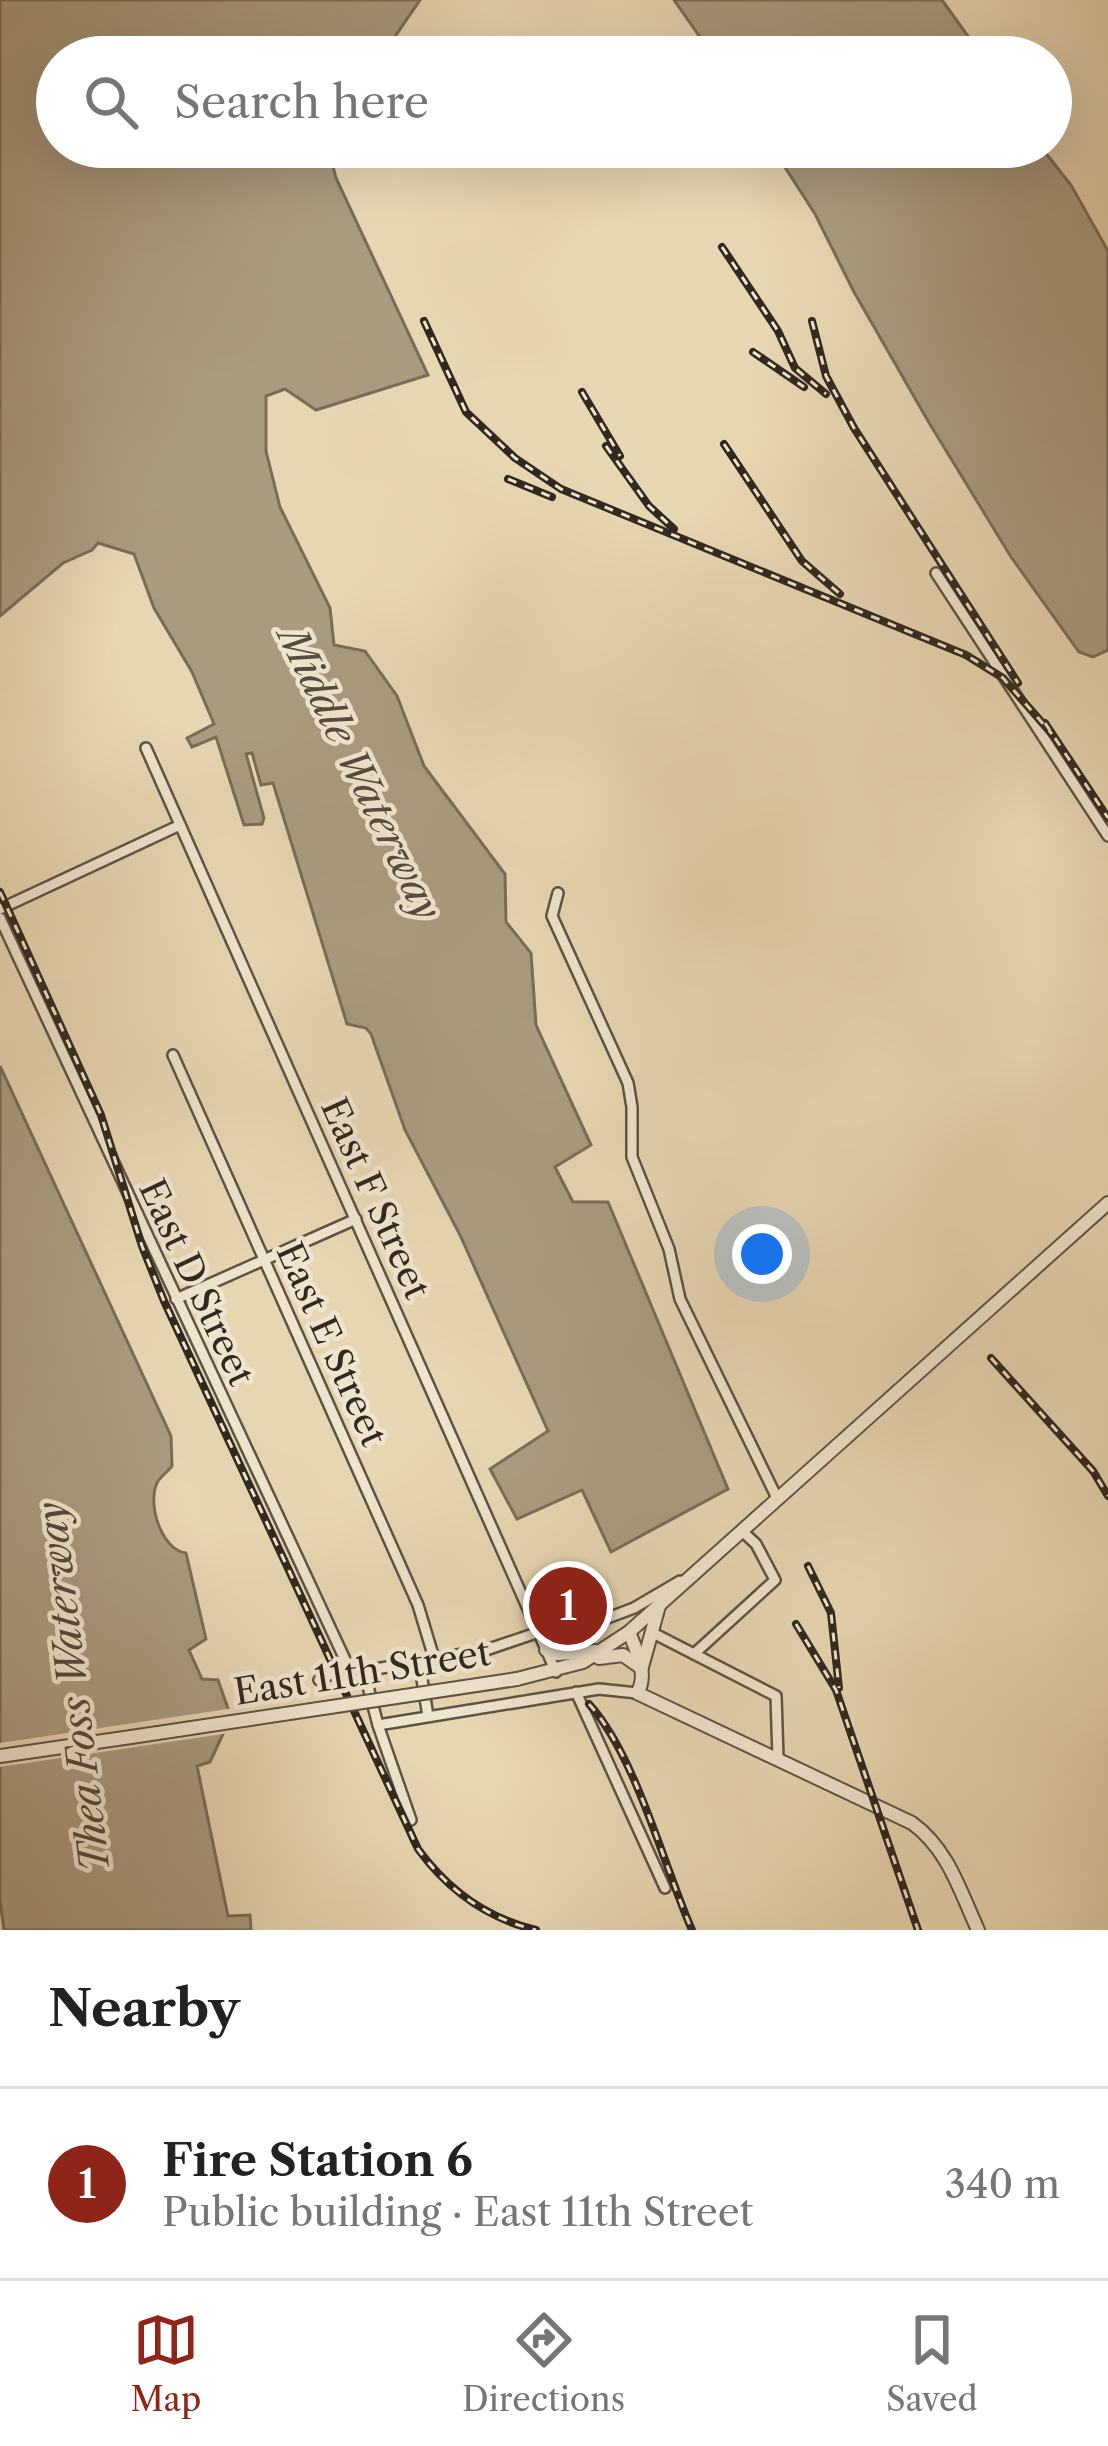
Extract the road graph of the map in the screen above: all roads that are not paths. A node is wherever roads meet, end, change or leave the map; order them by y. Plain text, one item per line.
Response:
1 (936, 574) dead end
2 (146, 748) dead end
3 (180, 825) junction
4 (1108, 836) edge
5 (558, 893) dead end
6 (0, 909) edge
7 (0, 918) edge
8 (173, 1055) dead end
9 (1108, 1203) edge
10 (356, 1219) junction
11 (265, 1260) junction
12 (176, 1300) junction
13 (777, 1498) junction
14 (742, 1531) junction
15 (699, 1568) junction
16 (659, 1604) junction
17 (539, 1632) junction
18 (651, 1632) junction
19 (623, 1636) junction
20 (546, 1650) junction
21 (694, 1654) junction
22 (434, 1658) junction
23 (418, 1661) junction
24 (583, 1662) junction
25 (348, 1666) junction
26 (641, 1668) junction
27 (364, 1671) junction
28 (556, 1672) junction
29 (320, 1680) dead end
30 (577, 1692) junction
31 (637, 1693) junction
32 (428, 1716) junction
33 (378, 1725) junction
34 (0, 1756) edge
35 (778, 1758) junction
36 (411, 1820) dead end
37 (665, 1888) dead end
38 (979, 1930) edge

1 - 4 street
2 - 3 street, East F Street
3 - 6 street
3 - 10 street, East F Street
5 - 13 street
7 - 12 street, East D Street
8 - 11 street, East E Street
9 - 13 street, East 11th Street
10 - 11 street
10 - 17 street, East F Street
11 - 12 street
11 - 22 street, East E Street
12 - 25 street, East D Street
13 - 14 street, East 11th Street
14 - 15 street, East 11th Street
14 - 21 street
15 - 16 street, East 11th Street
15 - 17 street, East 11th Street
16 - 18 street
16 - 19 street, East 11th Street
17 - 20 street, East F Street
17 - 22 street, East 11th Street
18 - 21 street
18 - 26 street
19 - 20 street
19 - 24 street, East 11th Street
19 - 26 street
20 - 28 street, East F Street
21 - 35 street
22 - 23 street, East 11th Street
23 - 27 street, East 11th Street
23 - 32 street
24 - 26 street
24 - 28 street, East 11th Street
25 - 27 street, East 11th Street
25 - 29 street, East 11th Street
26 - 31 street
27 - 33 street
28 - 34 street, East 11th Street, bridge
30 - 31 street, East 11th Street
30 - 32 street, East 11th Street
30 - 37 street
31 - 35 street
32 - 33 street, East 11th Street
33 - 36 street
35 - 38 street

